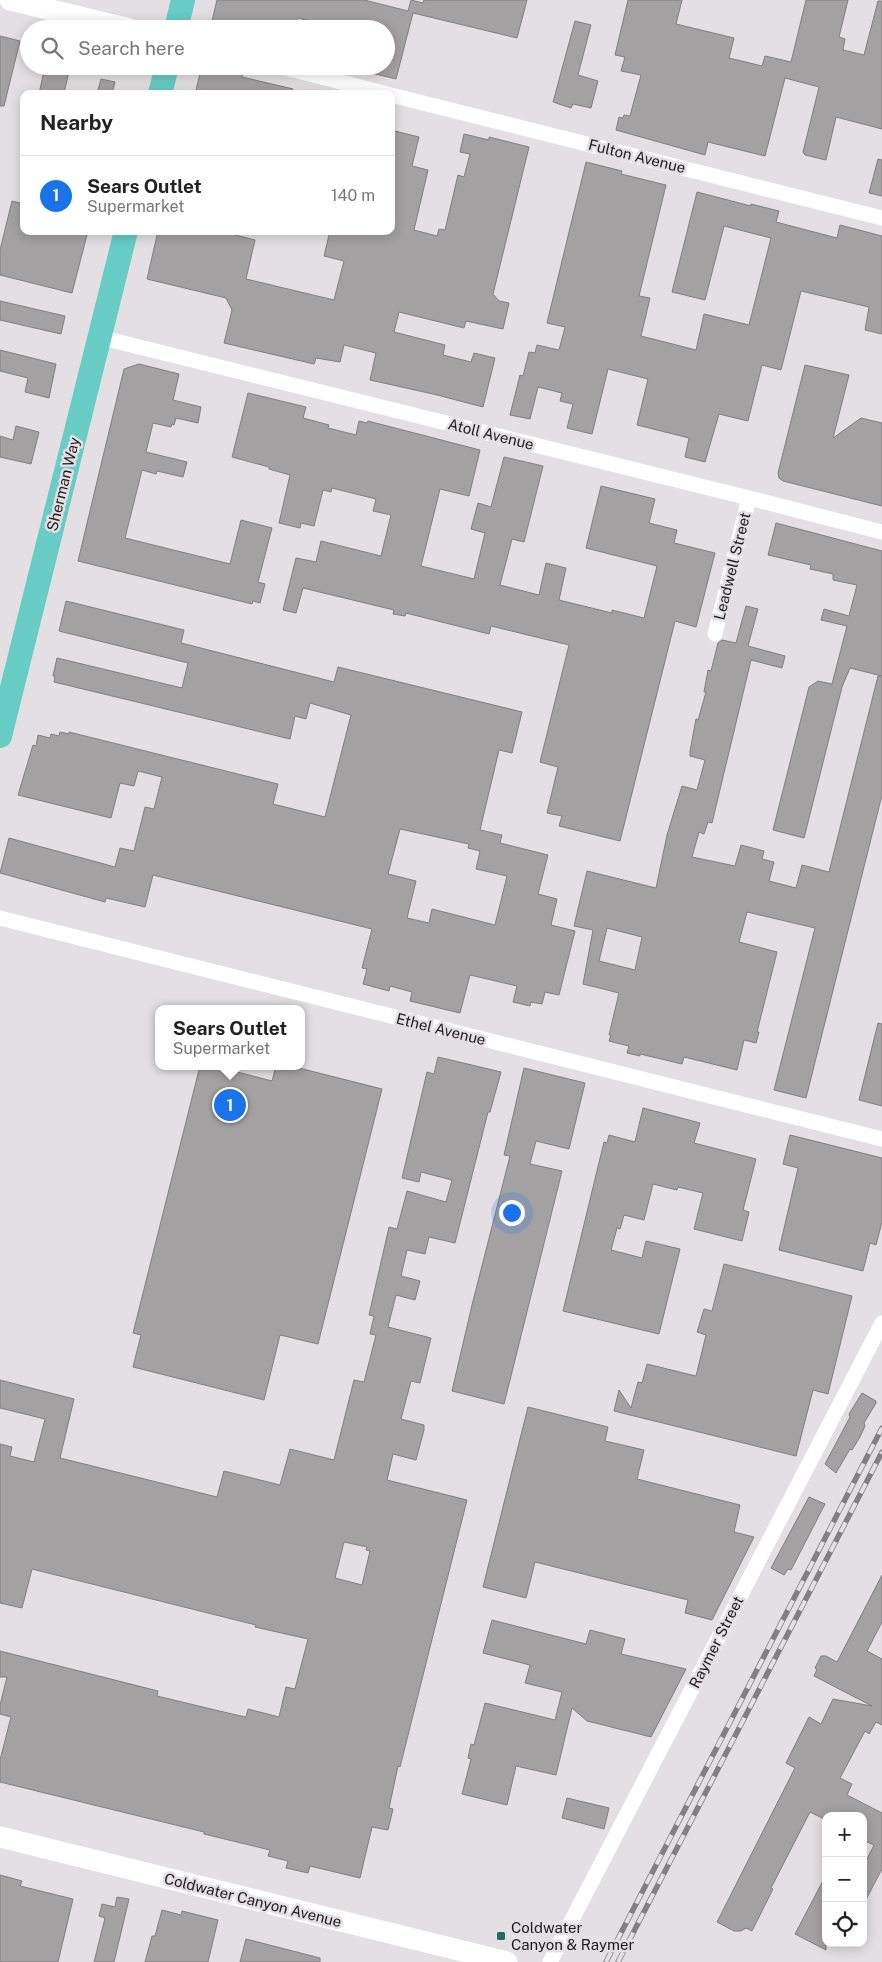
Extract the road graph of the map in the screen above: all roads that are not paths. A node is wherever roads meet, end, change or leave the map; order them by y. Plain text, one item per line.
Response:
1 (10, 0) edge
2 (183, 0) edge
3 (93, 20) edge
4 (178, 20) edge
5 (165, 75) edge
6 (314, 75) edge
7 (161, 90) edge
8 (374, 90) edge
9 (395, 95) edge
10 (882, 218) edge
11 (125, 235) edge
12 (99, 338) junction
13 (749, 498) junction
14 (882, 532) edge
15 (715, 634) dead end
16 (0, 736) edge
17 (0, 918) edge
18 (882, 1139) edge
19 (882, 1323) edge
20 (0, 1837) edge
21 (507, 1962) edge
22 (550, 1962) edge

1 - 3 main road
2 - 4 main road
5 - 7 main road
6 - 8 street, Fulton Avenue
9 - 10 street, Fulton Avenue
11 - 12 main road, Sherman Way
12 - 13 street, Atoll Avenue
12 - 16 main road, Sherman Way
13 - 14 street, Atoll Avenue
13 - 15 street, Leadwell Street
17 - 18 street, Ethel Avenue
19 - 22 street, Raymer Street
20 - 21 main road, Coldwater Canyon Avenue

